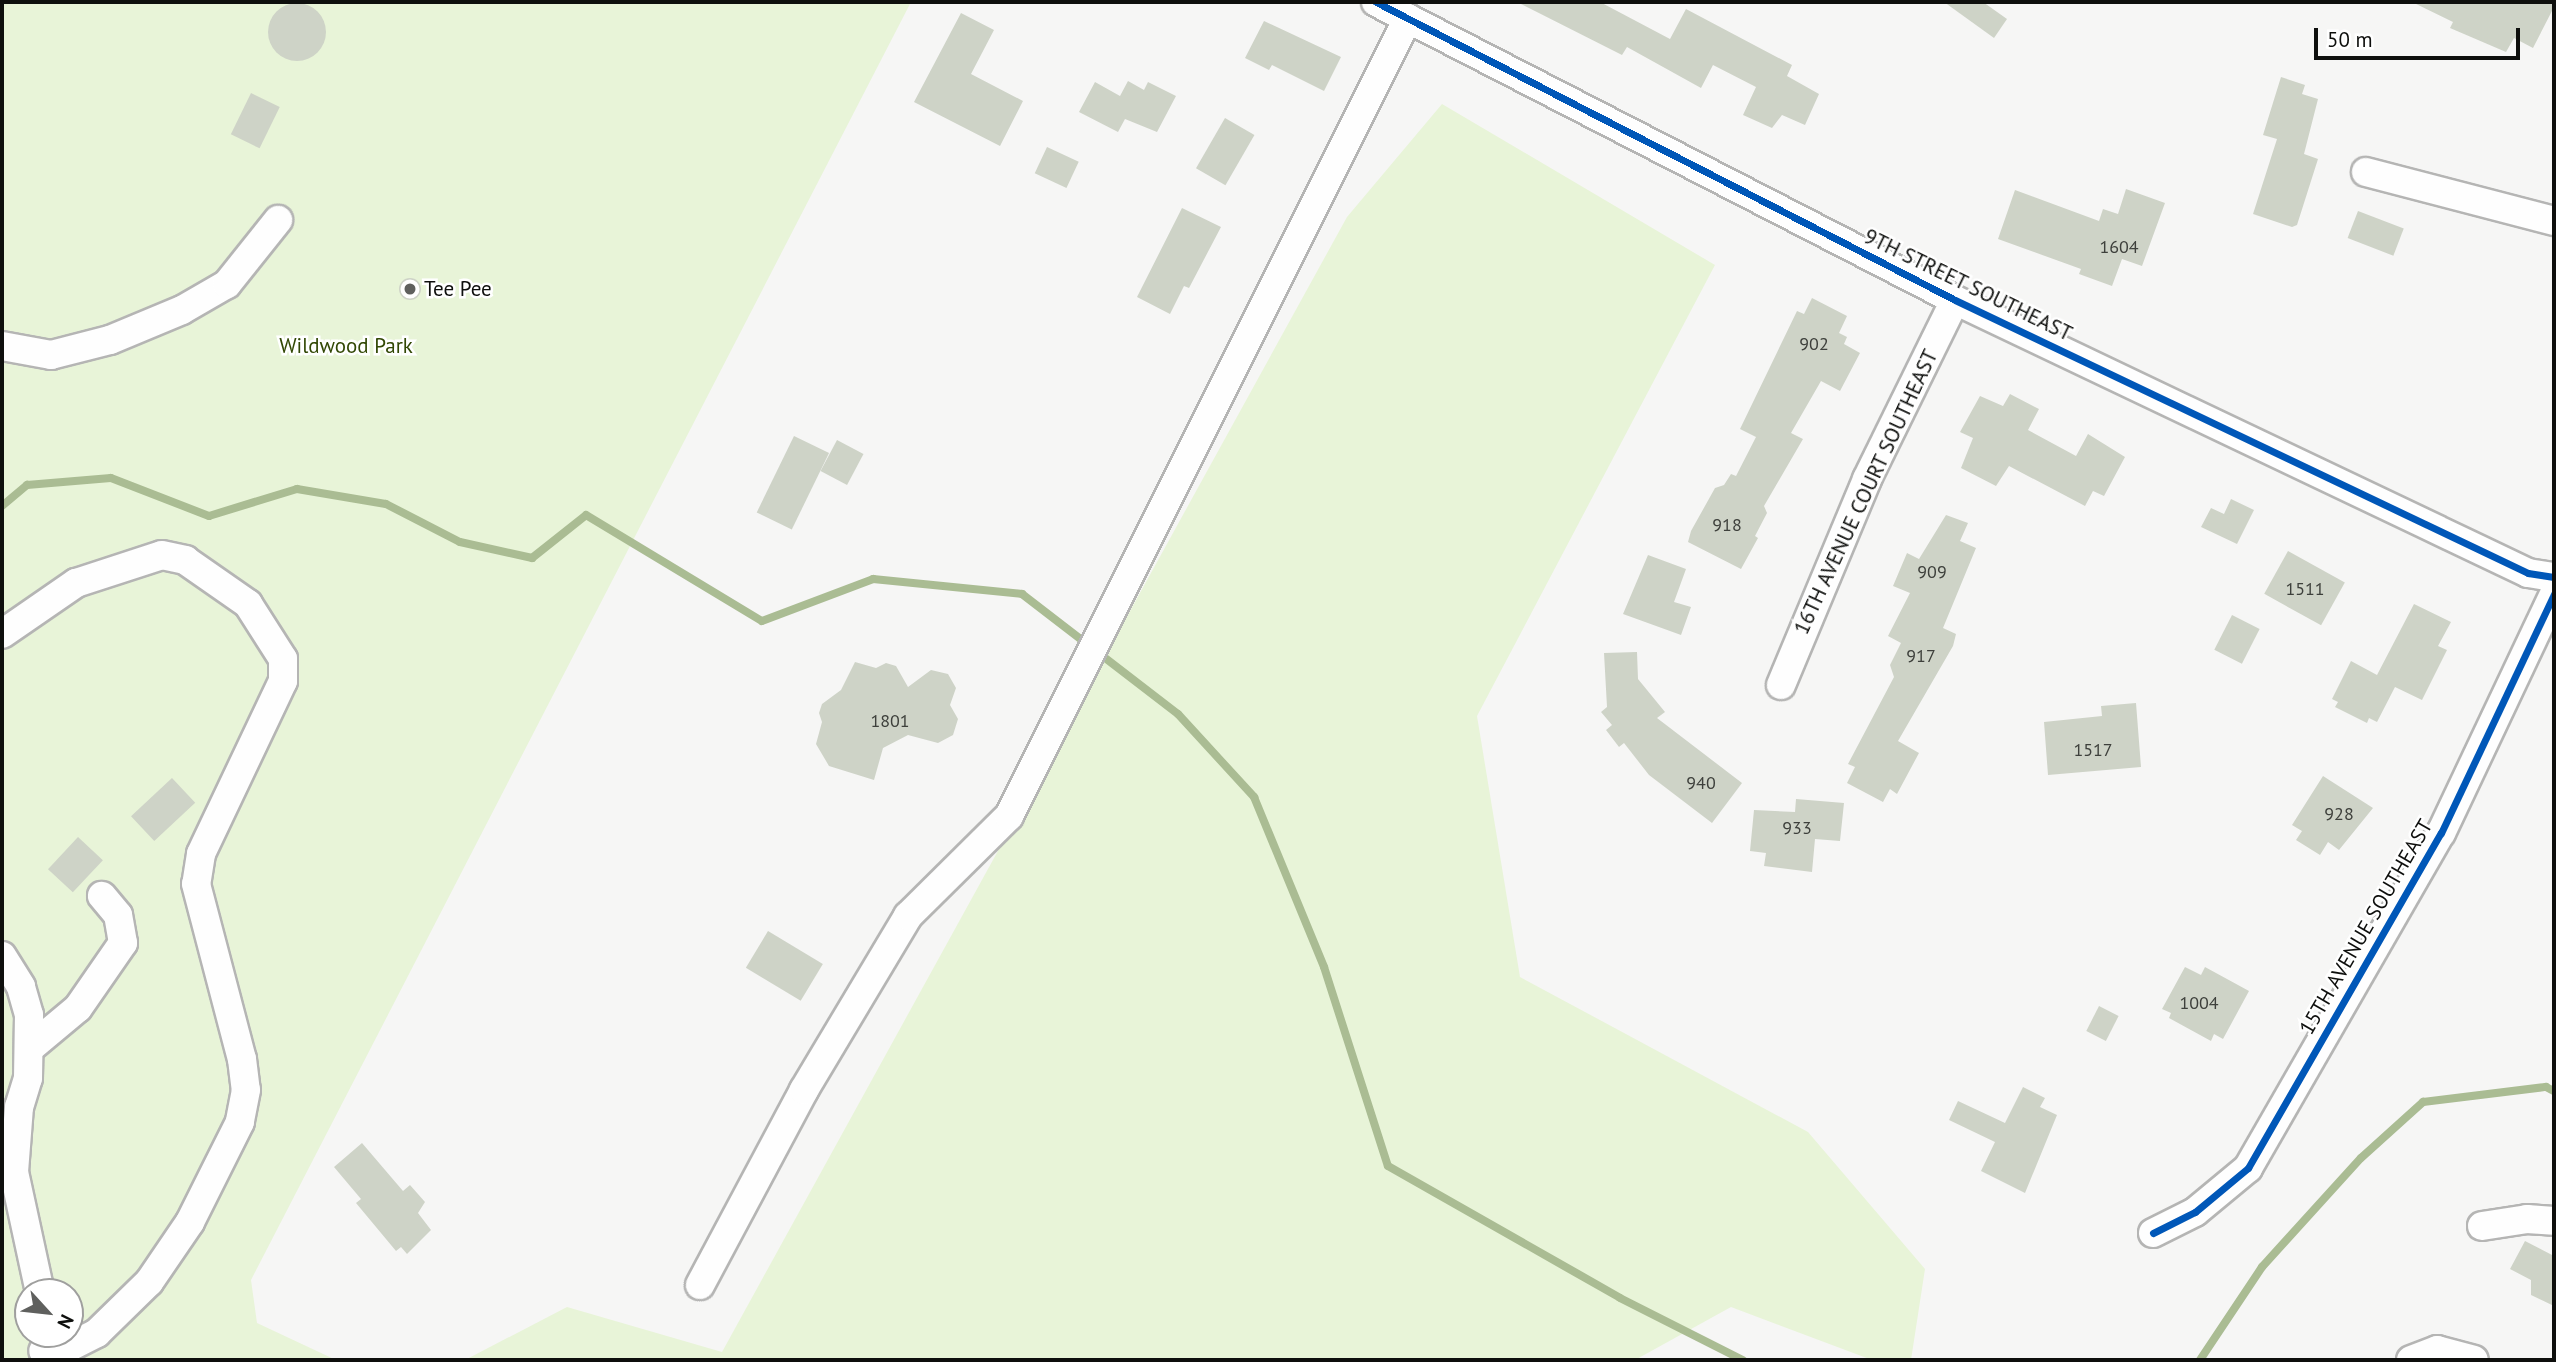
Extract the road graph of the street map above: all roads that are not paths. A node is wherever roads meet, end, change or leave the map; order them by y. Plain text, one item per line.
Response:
1 (1376, 2) edge
2 (1408, 18) junction
3 (2366, 173) dead end
4 (278, 220) dead end
5 (2554, 221) edge
6 (1955, 300) junction
7 (2, 346) edge
8 (2554, 577) edge
9 (2554, 594) edge
10 (2, 634) edge
11 (1781, 685) dead end
12 (102, 896) dead end
13 (2, 956) edge
14 (30, 1048) junction
15 (2554, 1221) edge
16 (2482, 1226) dead end
17 (2153, 1233) dead end
18 (37, 1278) edge
19 (699, 1285) dead end
20 (42, 1349) edge
21 (2411, 1360) edge
22 (2474, 1360) edge

1 - 2 street, 9TH STREET SOUTHEAST
2 - 6 street, 9TH STREET SOUTHEAST
2 - 19 street
3 - 5 street
4 - 7 street
6 - 8 street, 9TH STREET SOUTHEAST
6 - 11 street, 16TH AVENUE COURT SOUTHEAST
9 - 17 street, 15TH AVENUE SOUTHEAST
10 - 20 street
12 - 14 street
13 - 14 street
14 - 18 street
15 - 16 street
21 - 22 street

